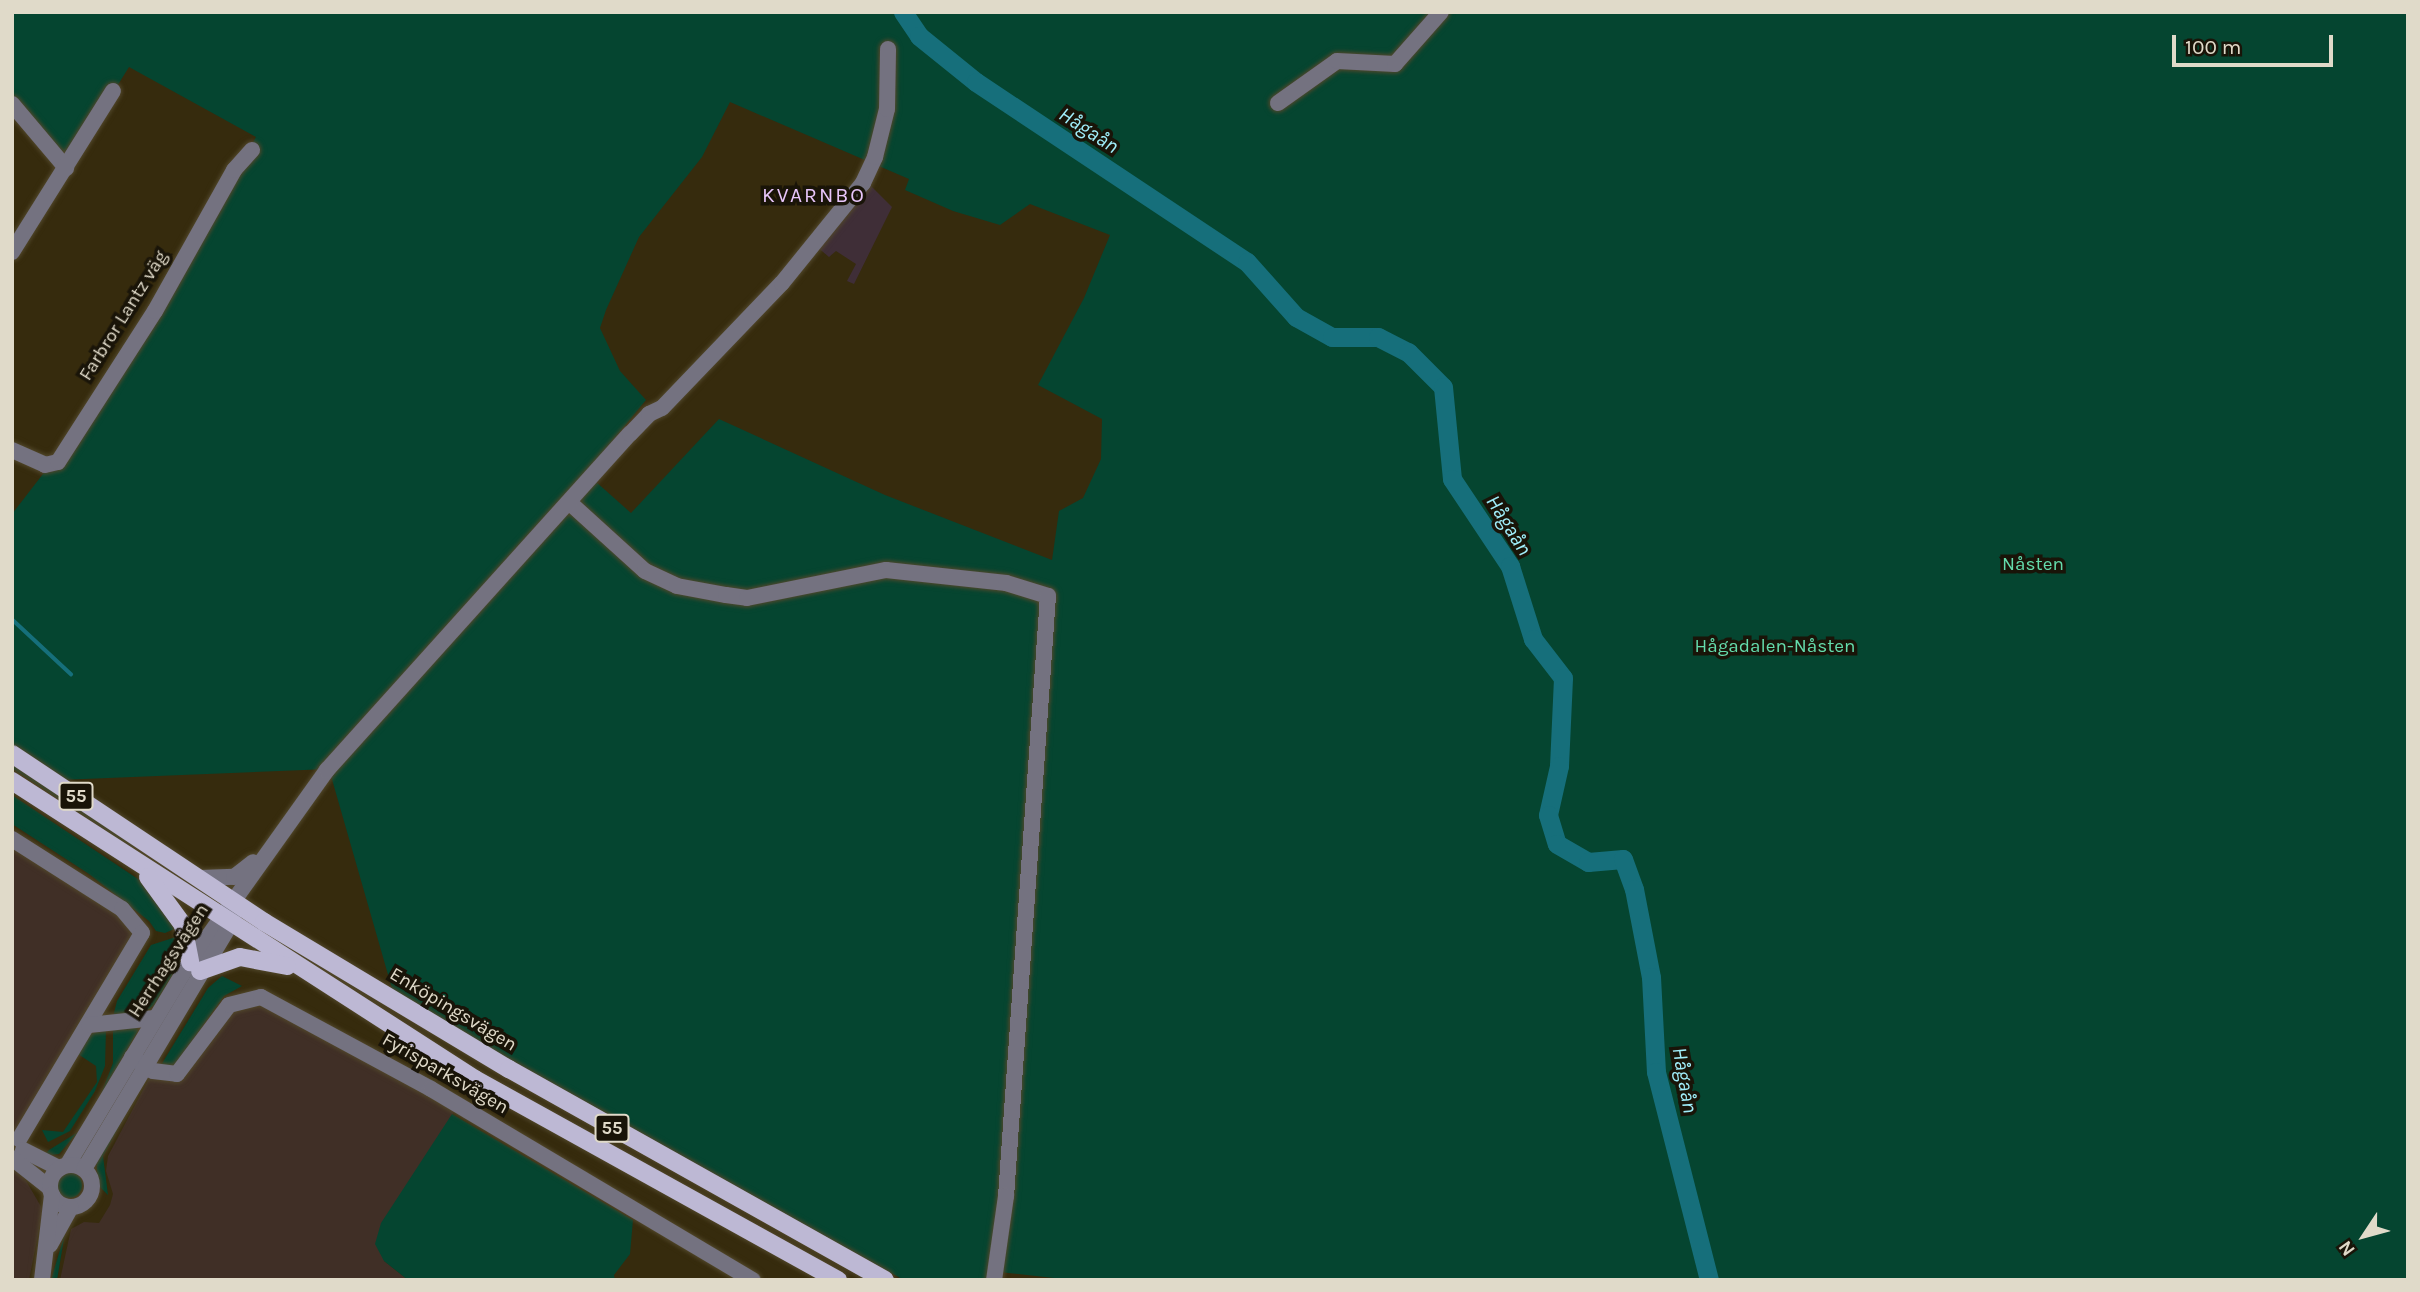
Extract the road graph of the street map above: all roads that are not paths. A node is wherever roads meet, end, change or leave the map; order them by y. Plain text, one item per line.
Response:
1 (1441, 12) edge
2 (888, 49) dead end
3 (113, 91) dead end
4 (1278, 103) dead end
5 (12, 104) edge
6 (252, 150) dead end
7 (66, 168) junction
8 (12, 252) edge
9 (12, 450) edge
10 (570, 503) junction
11 (12, 754) edge
12 (12, 781) edge
13 (277, 837) junction
14 (12, 839) edge
15 (137, 864) junction
16 (200, 878) junction
17 (235, 902) junction
18 (226, 919) junction
19 (195, 967) junction
20 (304, 971) junction
21 (155, 1018) junction
22 (89, 1025) junction
23 (138, 1060) junction
24 (16, 1148) edge
25 (63, 1166) junction
26 (84, 1169) junction
27 (51, 1191) junction
28 (71, 1207) junction
29 (46, 1254) junction
30 (42, 1280) edge
31 (753, 1280) edge
32 (838, 1280) edge
33 (885, 1280) edge
34 (994, 1280) edge

1 - 4 street
2 - 10 street
3 - 7 street
5 - 7 street
6 - 9 street, Farbror Lantz väg
7 - 8 street
10 - 13 street
10 - 34 street
11 - 16 main road, Enköpingsvägen / 55
12 - 15 main road, 55
13 - 16 street
13 - 17 street, Herrhagsvägen
14 - 22 street
15 - 18 main road, 55
15 - 19 main road
16 - 17 main road, Enköpingsvägen / 55
17 - 18 street, Herrhagsvägen
17 - 33 main road, Enköpingsvägen / 55
18 - 19 street, Herrhagsvägen
18 - 20 main road, 55
19 - 20 main road
19 - 21 street, Herrhagsvägen
19 - 23 street, Herrhagsvägen
20 - 32 main road, 55
21 - 22 street
21 - 23 street, Herrhagsvägen
22 - 24 street
23 - 25 street, Herrhagsvägen
23 - 26 street, Herrhagsvägen
23 - 31 street, Fyrisparksvägen
24 - 25 street
24 - 27 street
25 - 26 street
25 - 27 street
26 - 28 street
27 - 28 street
27 - 29 street
28 - 29 street
29 - 30 street

